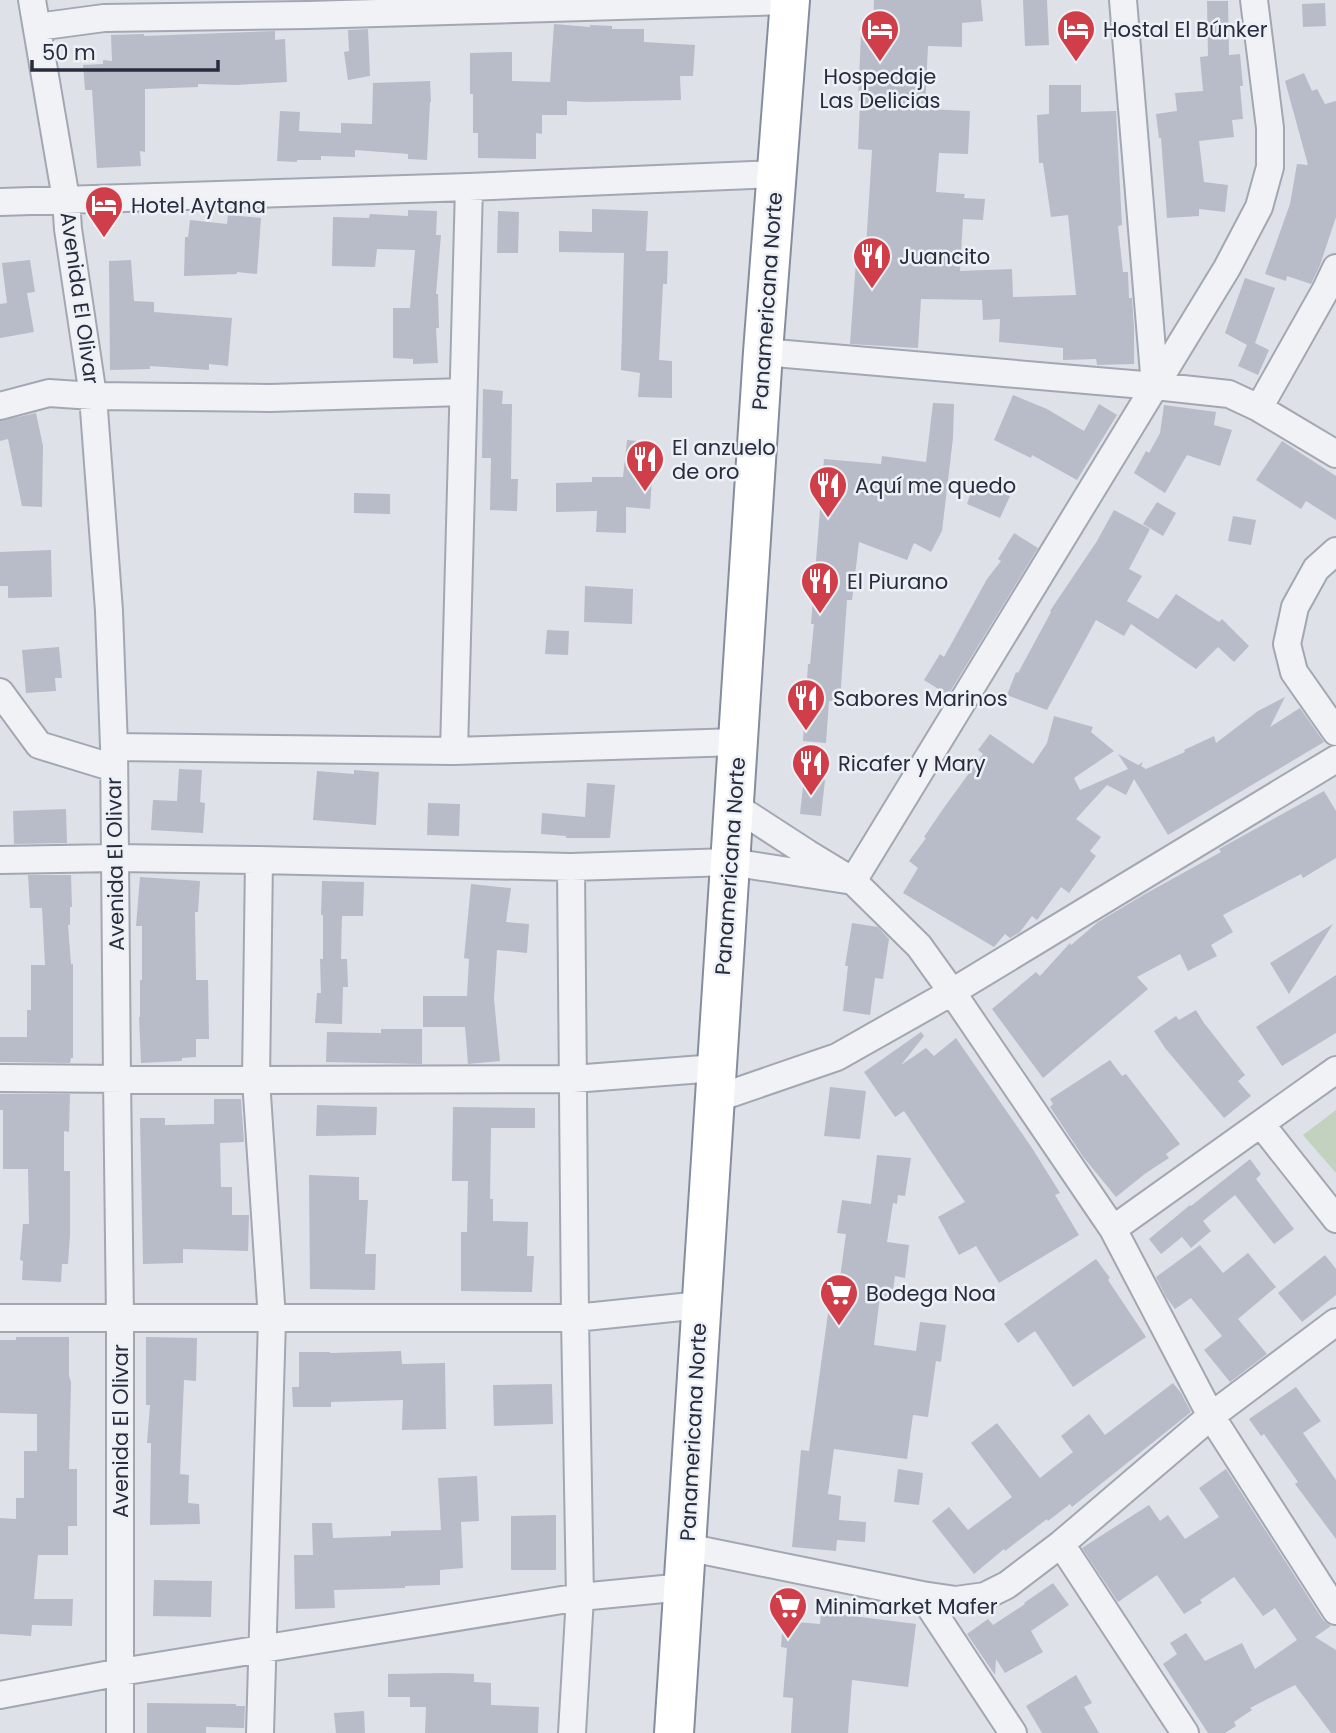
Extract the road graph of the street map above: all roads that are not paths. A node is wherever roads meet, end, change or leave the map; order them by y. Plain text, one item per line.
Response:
1 (32, 0) edge
2 (1124, 0) edge
3 (1254, 0) edge
4 (790, 1) edge
5 (308, 7) edge
6 (207, 8) edge
7 (37, 27) junction
8 (775, 174) junction
9 (468, 187) junction
10 (65, 199) junction
11 (0, 202) edge
12 (1336, 268) edge
13 (763, 352) junction
14 (1155, 386) junction
15 (463, 392) junction
16 (93, 396) junction
17 (0, 406) edge
18 (1259, 408) junction
19 (1336, 454) edge
20 (1336, 551) edge
21 (0, 692) edge
22 (1336, 732) edge
23 (738, 742) junction
24 (454, 751) junction
25 (114, 757) junction
26 (1336, 759) edge
27 (733, 805) junction
28 (115, 858) junction
29 (0, 860) edge
30 (259, 860) junction
31 (730, 862) junction
32 (571, 867) junction
33 (853, 881) junction
34 (953, 992) junction
35 (1336, 1070) edge
36 (0, 1078) edge
37 (117, 1078) junction
38 (573, 1079) junction
39 (256, 1080) junction
40 (716, 1084) junction
41 (1261, 1124) junction
42 (1336, 1219) edge
43 (1113, 1228) junction
44 (701, 1305) junction
45 (0, 1318) edge
46 (575, 1318) junction
47 (120, 1319) junction
48 (272, 1319) junction
49 (1336, 1322) edge
50 (1211, 1416) junction
51 (1061, 1544) junction
52 (686, 1547) junction
53 (684, 1587) junction
54 (922, 1595) junction
55 (580, 1597) junction
56 (1336, 1611) edge
57 (262, 1648) junction
58 (121, 1672) junction
59 (0, 1695) edge
60 (120, 1733) edge
61 (260, 1733) edge
62 (572, 1733) edge
63 (674, 1733) edge
64 (1013, 1733) edge
65 (1185, 1733) edge

1 - 7 street, Avenida El Olivar
2 - 14 street
3 - 14 street
4 - 5 street
4 - 8 highway, Panamericana Norte
5 - 6 street
6 - 7 street
7 - 10 street, Avenida El Olivar
8 - 9 street
8 - 13 highway, Panamericana Norte
9 - 10 street
9 - 15 street
10 - 11 street
10 - 16 street, Avenida El Olivar
12 - 18 street
13 - 14 street
13 - 23 highway, Panamericana Norte
14 - 18 street
14 - 33 street
15 - 16 street
15 - 24 street
16 - 17 street
16 - 25 street, Avenida El Olivar
18 - 19 street
20 - 22 street
21 - 25 street
23 - 24 street
23 - 27 highway, Panamericana Norte
24 - 25 street
25 - 28 street, Avenida El Olivar
26 - 34 street
27 - 31 highway, Panamericana Norte
27 - 33 street
28 - 29 street
28 - 30 street
28 - 37 street, Avenida El Olivar
30 - 32 street
30 - 39 street
31 - 32 street
31 - 33 street
31 - 40 highway, Panamericana Norte
32 - 38 street
33 - 34 street
34 - 40 street
34 - 43 street
35 - 41 street
36 - 37 street
37 - 39 street
37 - 47 street, Avenida El Olivar
38 - 39 street
38 - 40 street
38 - 46 street
39 - 48 street
40 - 44 highway, Panamericana Norte
41 - 42 street
41 - 43 street
43 - 50 street
44 - 46 street
44 - 52 highway, Panamericana Norte
45 - 47 street
46 - 48 street
46 - 55 street
47 - 48 street
47 - 58 street, Avenida El Olivar
48 - 57 street
49 - 50 street
50 - 51 street
50 - 56 street
51 - 54 street
51 - 65 street
52 - 53 highway, Panamericana Norte
52 - 54 street
53 - 55 street
53 - 63 highway, Panamericana Norte
54 - 64 street
55 - 57 street
55 - 62 street
57 - 58 street
57 - 61 street
58 - 59 street
58 - 60 street, Avenida El Olivar

